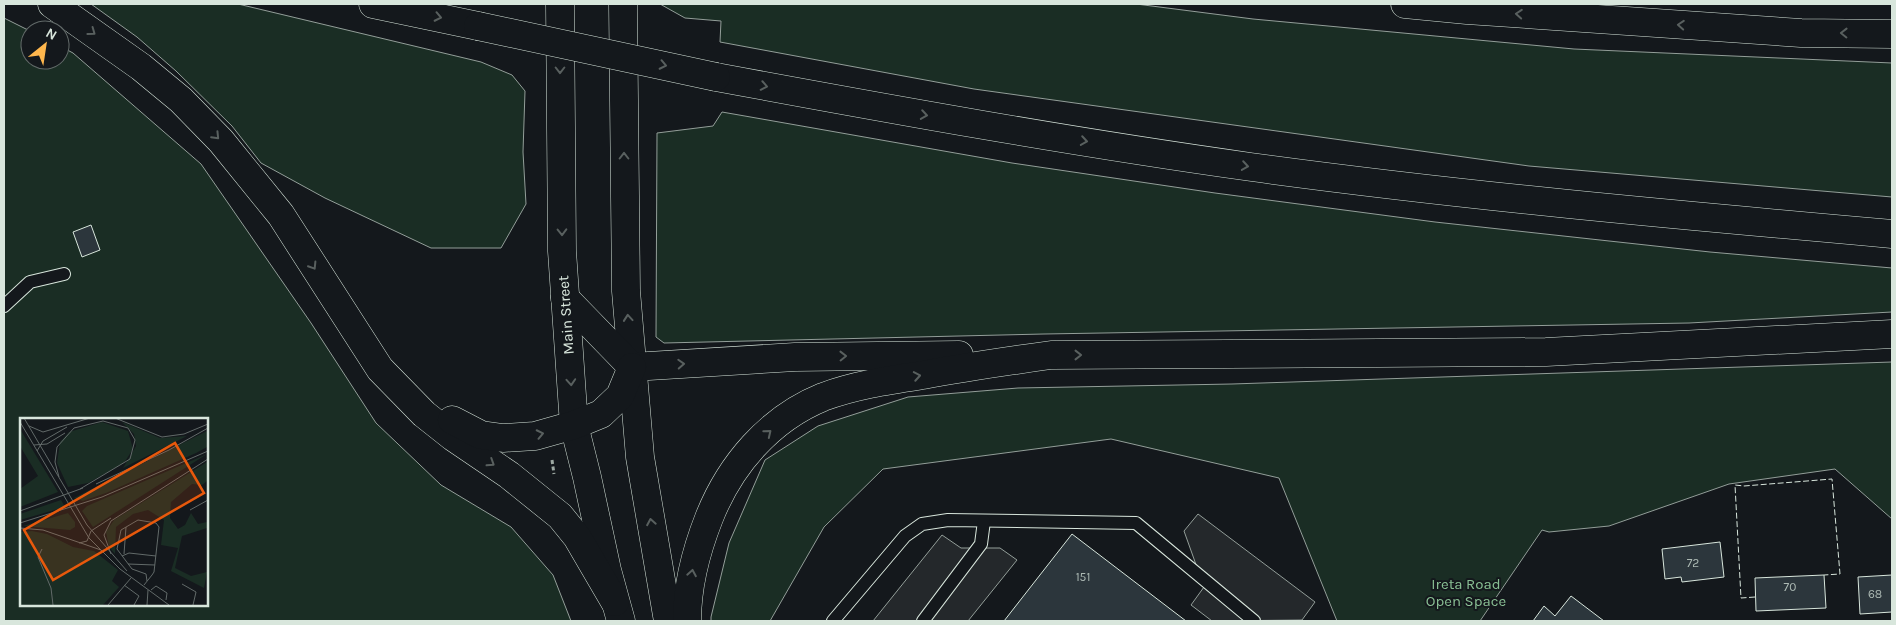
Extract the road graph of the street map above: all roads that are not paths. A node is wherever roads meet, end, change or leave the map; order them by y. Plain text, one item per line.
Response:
1 (52, 4) edge
2 (373, 4) edge
3 (560, 4) edge
4 (623, 4) edge
5 (1405, 4) edge
6 (1892, 34) edge
7 (1892, 234) edge
8 (64, 274) dead end
9 (565, 298) junction
10 (4, 306) edge
11 (1892, 334) edge
12 (1051, 355) junction
13 (632, 367) junction
14 (399, 388) junction
15 (574, 425) junction
16 (984, 521) junction
17 (618, 611) edge
18 (668, 621) edge
19 (687, 621) edge
20 (832, 621) edge
21 (923, 621) edge
22 (1254, 621) edge

1 -> 14 main road
2 -> 7 main road, bridge
3 -> 9 main road, Main Street
13 -> 4 main road
6 -> 5 main road
8 - 10 lane
9 - 13 main road
9 -> 15 main road, Main Street
12 -> 11 main road
13 -> 12 main road
19 -> 12 main road
13 - 15 main road
18 -> 13 main road
14 -> 15 main road
14 -> 17 main road
15 - 17 main road, Main Street
16 - 20 lane
16 - 21 lane
16 - 22 lane

